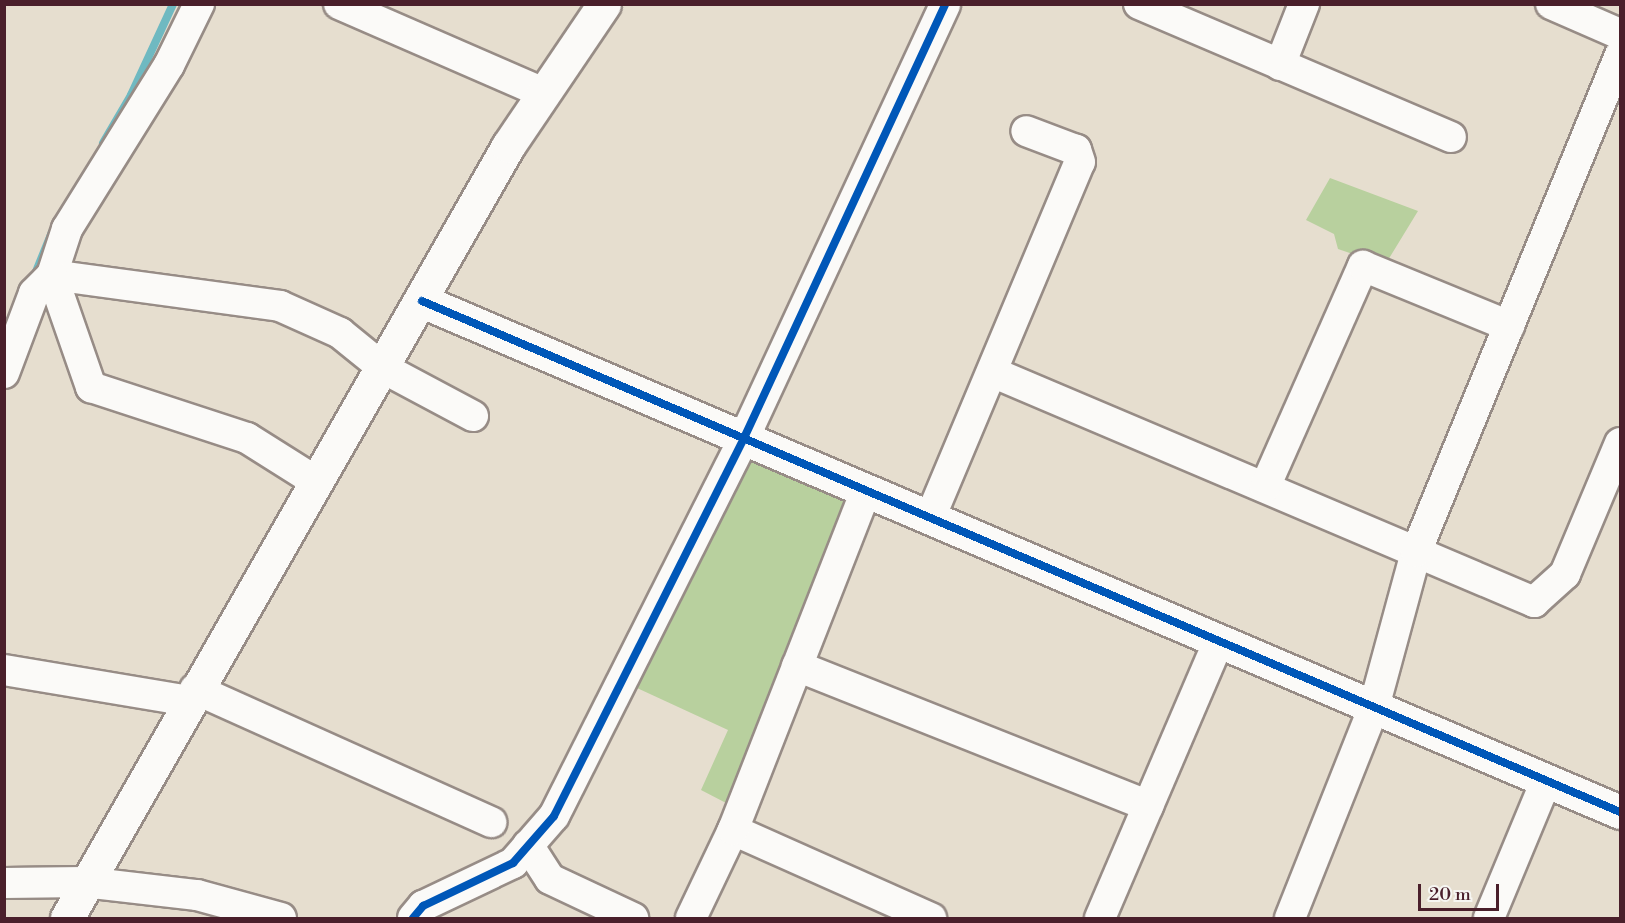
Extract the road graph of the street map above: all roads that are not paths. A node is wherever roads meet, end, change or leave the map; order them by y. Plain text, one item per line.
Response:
1 (199, 4) edge
2 (339, 4) edge
3 (604, 4) edge
4 (945, 4) edge
5 (1139, 4) edge
6 (1304, 4) edge
7 (1551, 4) edge
8 (1620, 34) edge
9 (1620, 55) edge
10 (1280, 65) junction
11 (544, 93) junction
12 (1026, 131) dead end
13 (1451, 137) dead end
14 (52, 275) junction
15 (422, 301) junction
16 (1509, 326) junction
17 (383, 368) junction
18 (992, 372) junction
19 (4, 373) edge
20 (473, 416) dead end
21 (744, 438) junction
22 (1620, 443) edge
23 (316, 482) junction
24 (1265, 488) junction
25 (866, 491) junction
26 (930, 518) junction
27 (1416, 552) junction
28 (1219, 641) junction
29 (797, 666) junction
30 (4, 670) edge
31 (192, 695) junction
32 (1374, 707) junction
33 (1546, 781) junction
34 (1148, 806) junction
35 (1620, 813) edge
36 (491, 822) dead end
37 (733, 830) junction
38 (528, 845) junction
39 (84, 882) junction
40 (4, 883) edge
41 (67, 918) edge
42 (281, 918) edge
43 (413, 918) edge
44 (633, 918) edge
45 (691, 918) edge
46 (931, 918) edge
47 (1100, 918) edge
48 (1290, 918) edge
49 (1489, 918) edge

1 - 14 street
2 - 11 street
3 - 11 street
4 - 21 street
5 - 10 street
6 - 10 street
7 - 8 street
9 - 16 street
10 - 13 street
11 - 15 street
12 - 18 street
14 - 17 street
14 - 19 street
14 - 23 street
15 - 17 street
15 - 21 street
16 - 24 street
16 - 27 street
17 - 20 street
17 - 23 street
18 - 24 street
18 - 26 street
21 - 25 street
21 - 38 street
22 - 27 street
23 - 31 street
24 - 27 street
25 - 26 street
25 - 29 street
26 - 28 street
27 - 32 street
28 - 32 street
28 - 34 street
29 - 34 street
29 - 37 street
30 - 31 street
31 - 36 street
31 - 39 street
32 - 33 street
32 - 48 street
33 - 35 street
33 - 49 street
34 - 47 street
37 - 45 street
37 - 46 street
38 - 43 street
38 - 44 street
39 - 40 street
39 - 41 street
39 - 42 street

